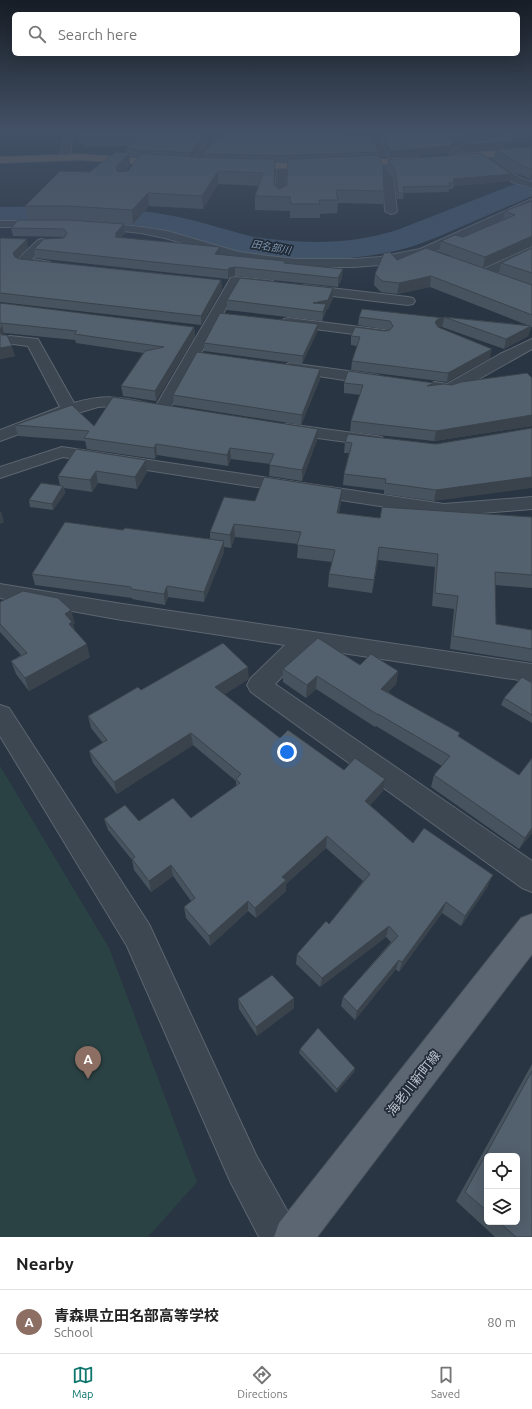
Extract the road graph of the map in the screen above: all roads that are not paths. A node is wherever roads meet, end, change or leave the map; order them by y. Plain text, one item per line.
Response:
1 (281, 188) edge
2 (389, 188) edge
3 (280, 198) edge
4 (532, 202) edge
5 (391, 211) dead end
6 (0, 224) edge
7 (58, 224) edge
8 (86, 225) edge
9 (28, 243) edge
10 (42, 243) junction
11 (55, 243) edge
12 (532, 251) edge
13 (424, 252) junction
14 (437, 257) edge
15 (61, 266) edge
16 (471, 270) edge
17 (484, 274) junction
18 (498, 280) edge
19 (217, 283) edge
20 (233, 285) junction
21 (408, 301) dead end
22 (216, 314) junction
23 (231, 316) edge
24 (277, 321) edge
25 (190, 330) edge
26 (205, 332) junction
27 (384, 334) edge
28 (10, 340) edge
29 (532, 343) edge
30 (192, 355) junction
31 (207, 357) edge
32 (278, 367) edge
33 (395, 382) edge
34 (419, 385) edge
35 (70, 410) junction
36 (271, 426) edge
37 (0, 436) edge
38 (390, 443) edge
39 (0, 474) edge
40 (532, 503) edge
41 (0, 591) edge
42 (305, 639) junction
43 (532, 673) edge
44 (0, 715) edge
45 (532, 878) edge
46 (532, 929) edge
47 (280, 1237) edge
48 (293, 1237) edge

1 - 3 street
2 - 5 street
4 - 13 street
6 - 7 street
8 - 13 street
9 - 10 street
10 - 11 street
10 - 15 street
12 - 17 street
13 - 14 street
16 - 17 street
17 - 18 street
19 - 20 street
20 - 21 street
20 - 22 street
22 - 23 street
22 - 26 street
24 - 27 street
25 - 26 street
26 - 30 street
28 - 35 street
29 - 34 street
30 - 31 street
30 - 35 street
32 - 33 street
35 - 37 street
36 - 38 street
39 - 40 street
41 - 42 street
42 - 43 street
42 - 45 street
44 - 47 street
46 - 48 main road, 海老川新町線

